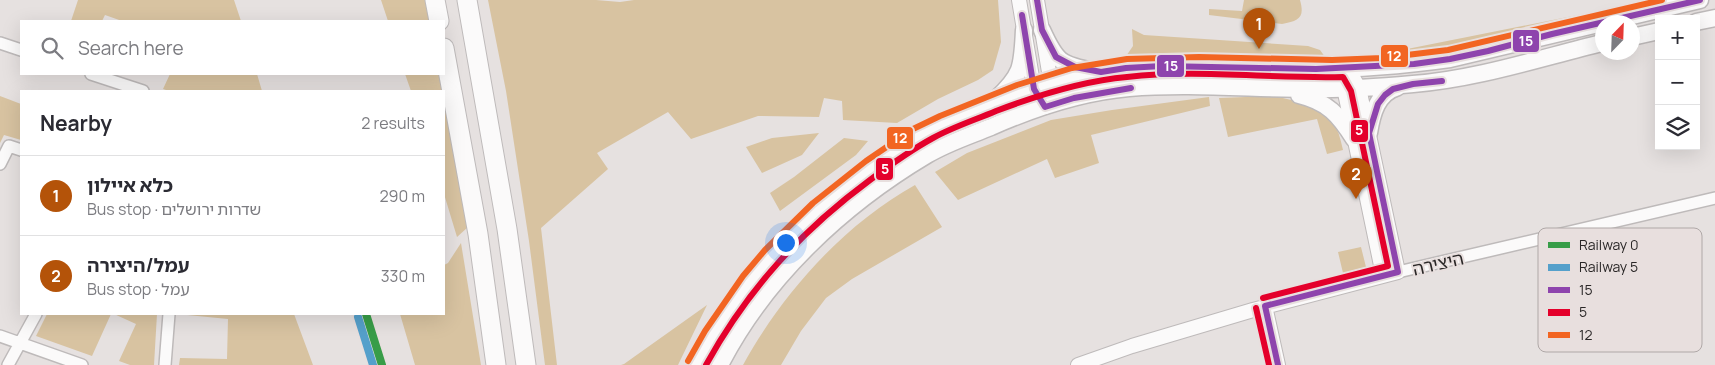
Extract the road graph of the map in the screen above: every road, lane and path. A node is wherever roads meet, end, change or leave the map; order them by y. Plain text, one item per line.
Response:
1 (435, 0) edge
2 (467, 0) edge
3 (1019, 0) edge
4 (1037, 0) edge
5 (1700, 0) edge
6 (1715, 18) edge
7 (439, 20) edge
8 (1700, 21) edge
9 (1024, 30) junction
10 (1042, 30) junction
11 (1655, 32) edge
12 (1640, 35) edge
13 (0, 43) edge
14 (1595, 46) edge
15 (20, 50) edge
16 (445, 53) edge
17 (1348, 68) junction
18 (1101, 72) junction
19 (94, 75) edge
20 (1051, 84) junction
21 (1403, 85) junction
22 (1272, 88) junction
23 (1352, 88) junction
24 (1034, 89) junction
25 (140, 90) edge
26 (1045, 107) junction
27 (973, 112) junction
28 (1362, 136) junction
29 (20, 150) edge
30 (0, 164) edge
31 (1715, 198) edge
32 (1586, 228) edge
33 (1538, 239) edge
34 (1398, 272) junction
35 (1383, 275) junction
36 (1265, 306) junction
37 (35, 315) edge
38 (170, 315) edge
39 (0, 336) edge
40 (20, 344) junction
41 (8, 365) edge
42 (82, 365) edge
43 (165, 365) edge
44 (496, 365) edge
45 (526, 365) edge
46 (696, 365) edge
47 (720, 365) edge
48 (1078, 365) edge
49 (1278, 365) edge

1 - 7 highway
2 - 45 highway
3 - 9 street
4 - 10 street
5 - 17 main road
6 - 8 main road
9 - 24 street
9 - 27 main road
10 - 18 main road
10 - 20 street
11 - 12 main road
13 - 15 street
14 - 21 main road
16 - 44 highway
17 - 18 main road
17 - 23 street
18 - 20 main road
19 - 25 street
20 - 24 main road
20 - 26 street
21 - 23 main road
21 - 28 main road
22 - 23 main road
22 - 26 main road
22 - 28 main road
23 - 28 street
24 - 26 street
24 - 27 main road
26 - 47 main road
27 - 46 main road
28 - 34 street
28 - 35 street
29 - 30 street
31 - 32 street, היצירה
33 - 34 street, היצירה
34 - 35 street, היצירה
35 - 36 street, היצירה
36 - 48 street, היצירה
36 - 49 street
37 - 40 street
38 - 43 street
39 - 40 street
40 - 41 street
40 - 42 street

